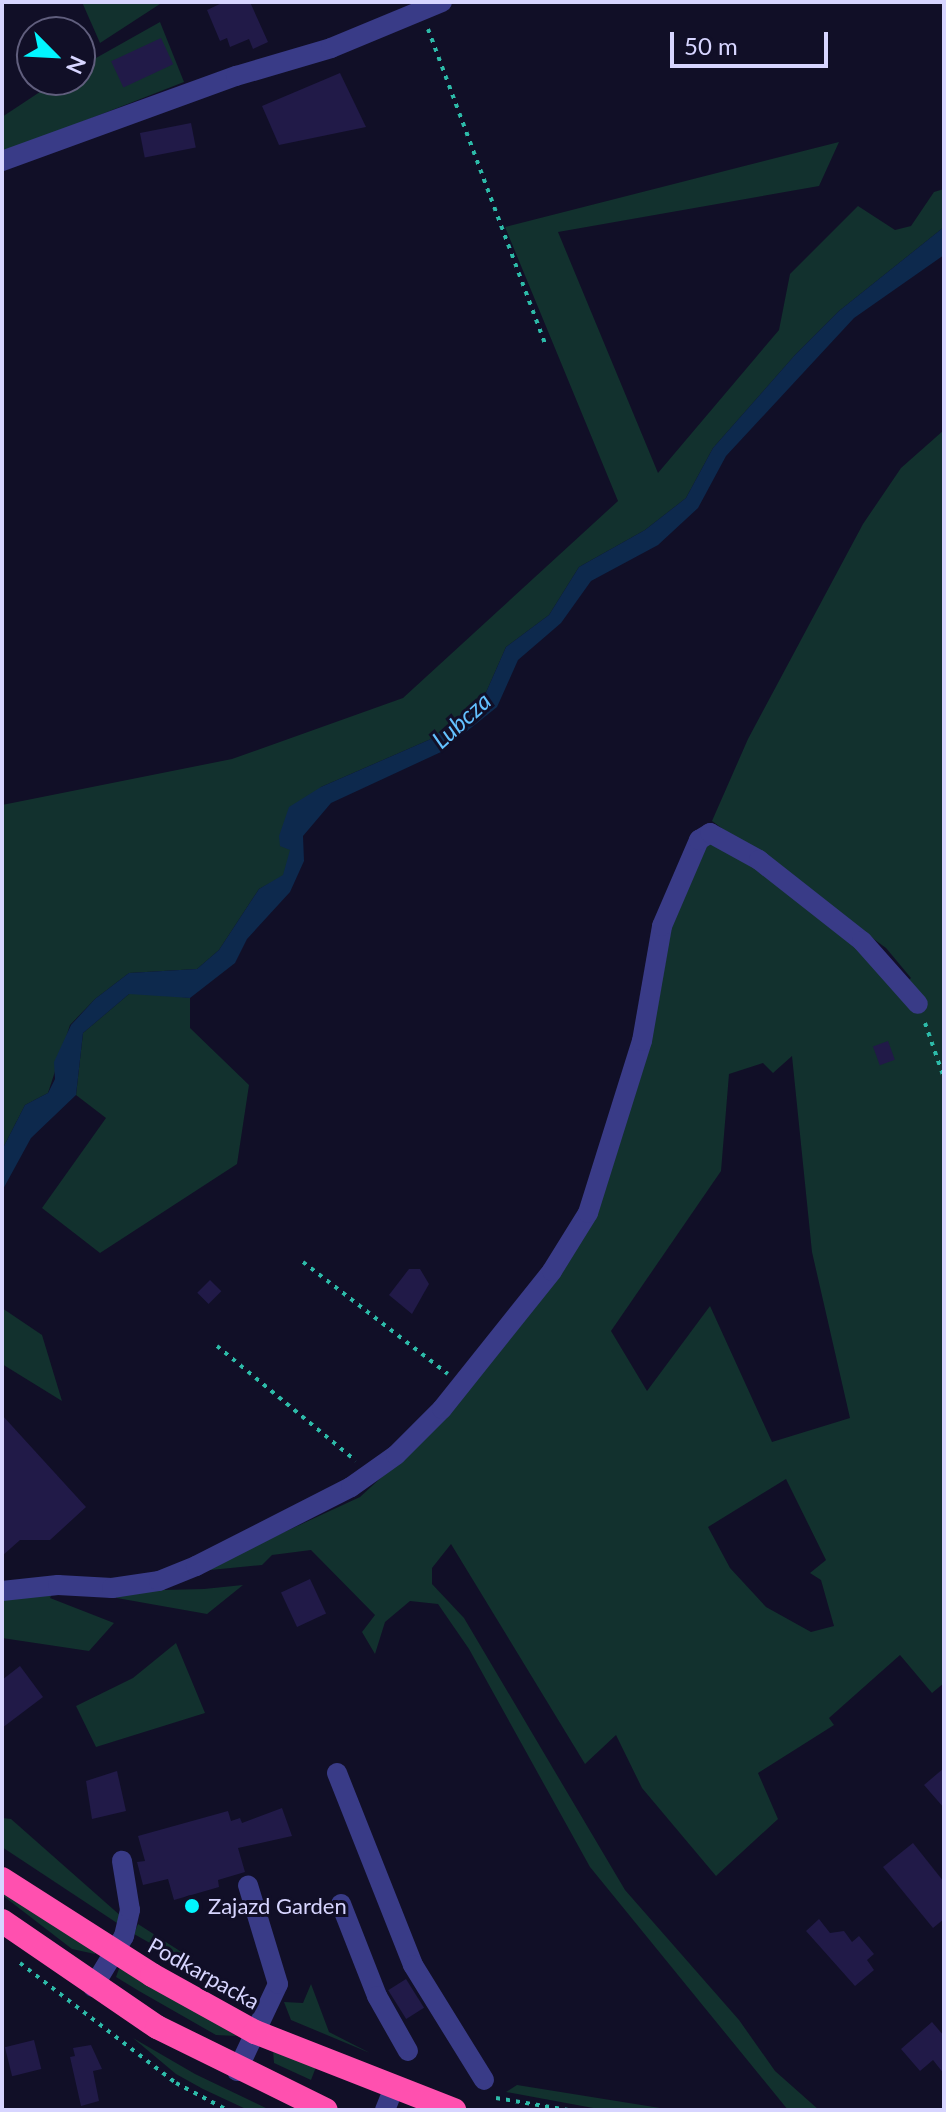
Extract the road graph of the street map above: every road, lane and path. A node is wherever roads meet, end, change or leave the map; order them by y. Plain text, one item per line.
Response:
1 (442, 2) edge
2 (422, 11) junction
3 (2, 161) edge
4 (546, 347) dead end
5 (918, 1004) joint
6 (944, 1078) edge
7 (303, 1262) dead end
8 (217, 1346) dead end
9 (462, 1385) junction
10 (370, 1472) junction
11 (2, 1591) edge
12 (337, 1773) dead end
13 (122, 1861) dead end
14 (2, 1879) edge
15 (248, 1885) dead end
16 (341, 1904) dead end
17 (2, 1921) edge
18 (115, 1952) junction
19 (13, 1957) dead end
20 (93, 1987) junction
21 (255, 2032) junction
22 (408, 2051) dead end
23 (237, 2071) junction
24 (484, 2080) dead end
25 (389, 2100) edge
26 (227, 2110) edge
27 (326, 2110) edge
28 (454, 2110) edge

1 - 2 street
2 - 3 street
2 - 4 path
5 - 6 path
5 - 9 street
7 - 9 path
8 - 10 path
9 - 10 street
10 - 11 street
12 - 24 street
13 - 18 street
14 - 18 highway, Podkarpacka
15 - 21 street
16 - 22 street
17 - 20 highway
18 - 20 street
18 - 21 highway, Podkarpacka
19 - 26 path
20 - 23 highway
21 - 23 street
21 - 25 highway, Podkarpacka
23 - 27 highway
25 - 28 highway, Podkarpacka

